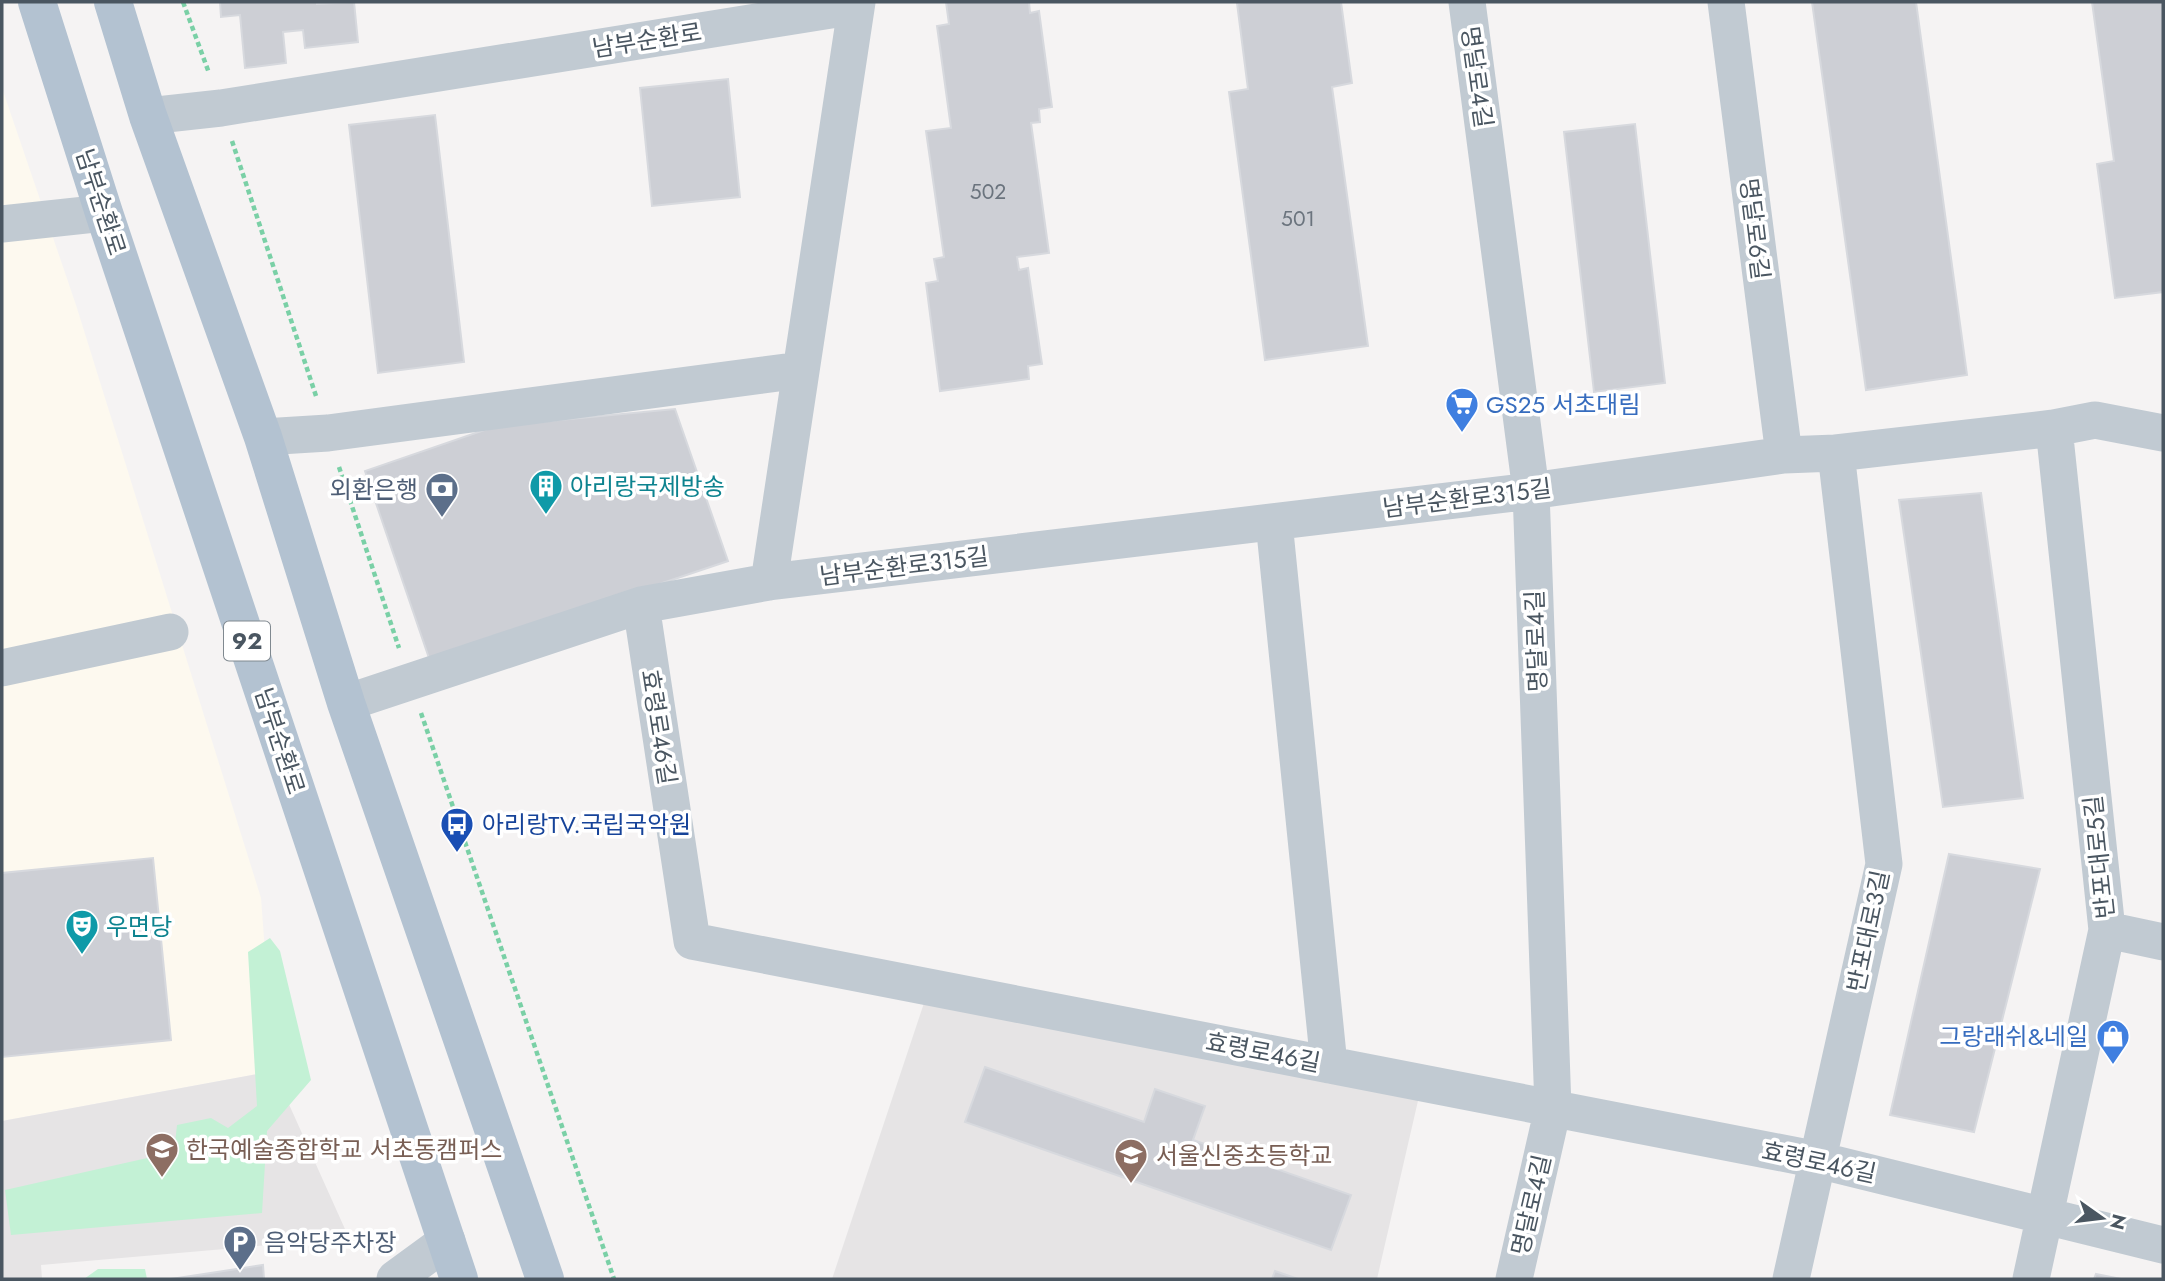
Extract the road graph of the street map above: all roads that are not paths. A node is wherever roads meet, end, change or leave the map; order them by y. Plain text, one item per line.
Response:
1 (37, 2) edge
2 (113, 2) edge
3 (1467, 2) edge
4 (1726, 2) edge
5 (856, 4) edge
6 (148, 116) junction
7 (104, 213) junction
8 (2, 224) edge
9 (801, 370) junction
10 (2054, 428) junction
11 (2163, 433) edge
12 (263, 438) junction
13 (1836, 453) junction
14 (1784, 455) junction
15 (1531, 491) junction
16 (1274, 522) junction
17 (769, 582) junction
18 (641, 606) junction
19 (170, 632) dead end
20 (2, 668) edge
21 (346, 703) junction
22 (2107, 930) junction
23 (2163, 942) edge
24 (1329, 1065) junction
25 (1553, 1108) junction
26 (1818, 1160) junction
27 (2045, 1216) junction
28 (447, 1241) junction
29 (2163, 1245) edge
30 (395, 1279) edge
31 (459, 1279) edge
32 (545, 1279) edge
33 (1514, 1279) edge
34 (1791, 1279) edge
35 (2031, 1279) edge

1 - 7 main road, 남부순환로 / 92
2 - 6 main road
3 - 15 street, 명달로4길
4 - 14 street, 명달로6길
5 - 6 street, 남부순환로
5 - 9 street
6 - 12 main road
7 - 8 street
7 - 28 main road, 남부순환로 / 92
9 - 12 street
9 - 17 street
10 - 11 street, 남부순환로315길
10 - 13 street, 남부순환로315길
10 - 22 street, 반포대로5길
12 - 21 main road
13 - 14 street, 남부순환로315길
13 - 26 street, 반포대로3길
14 - 15 street, 남부순환로315길
15 - 16 street, 남부순환로315길
15 - 25 street, 명달로4길
16 - 17 street, 남부순환로315길
16 - 24 street
17 - 18 street, 남부순환로315길
18 - 21 street, 남부순환로315길
18 - 24 street, 효령로46길
19 - 20 street
21 - 32 main road
22 - 23 street
22 - 27 street, 반포대로5길
24 - 25 street, 효령로46길
25 - 26 street, 효령로46길
25 - 33 street, 명달로4길
26 - 27 street, 효령로46길
26 - 34 street, 반포대로3길
27 - 29 street, 효령로46길
27 - 35 street, 반포대로5길
28 - 30 street
28 - 31 main road, 남부순환로 / 92

